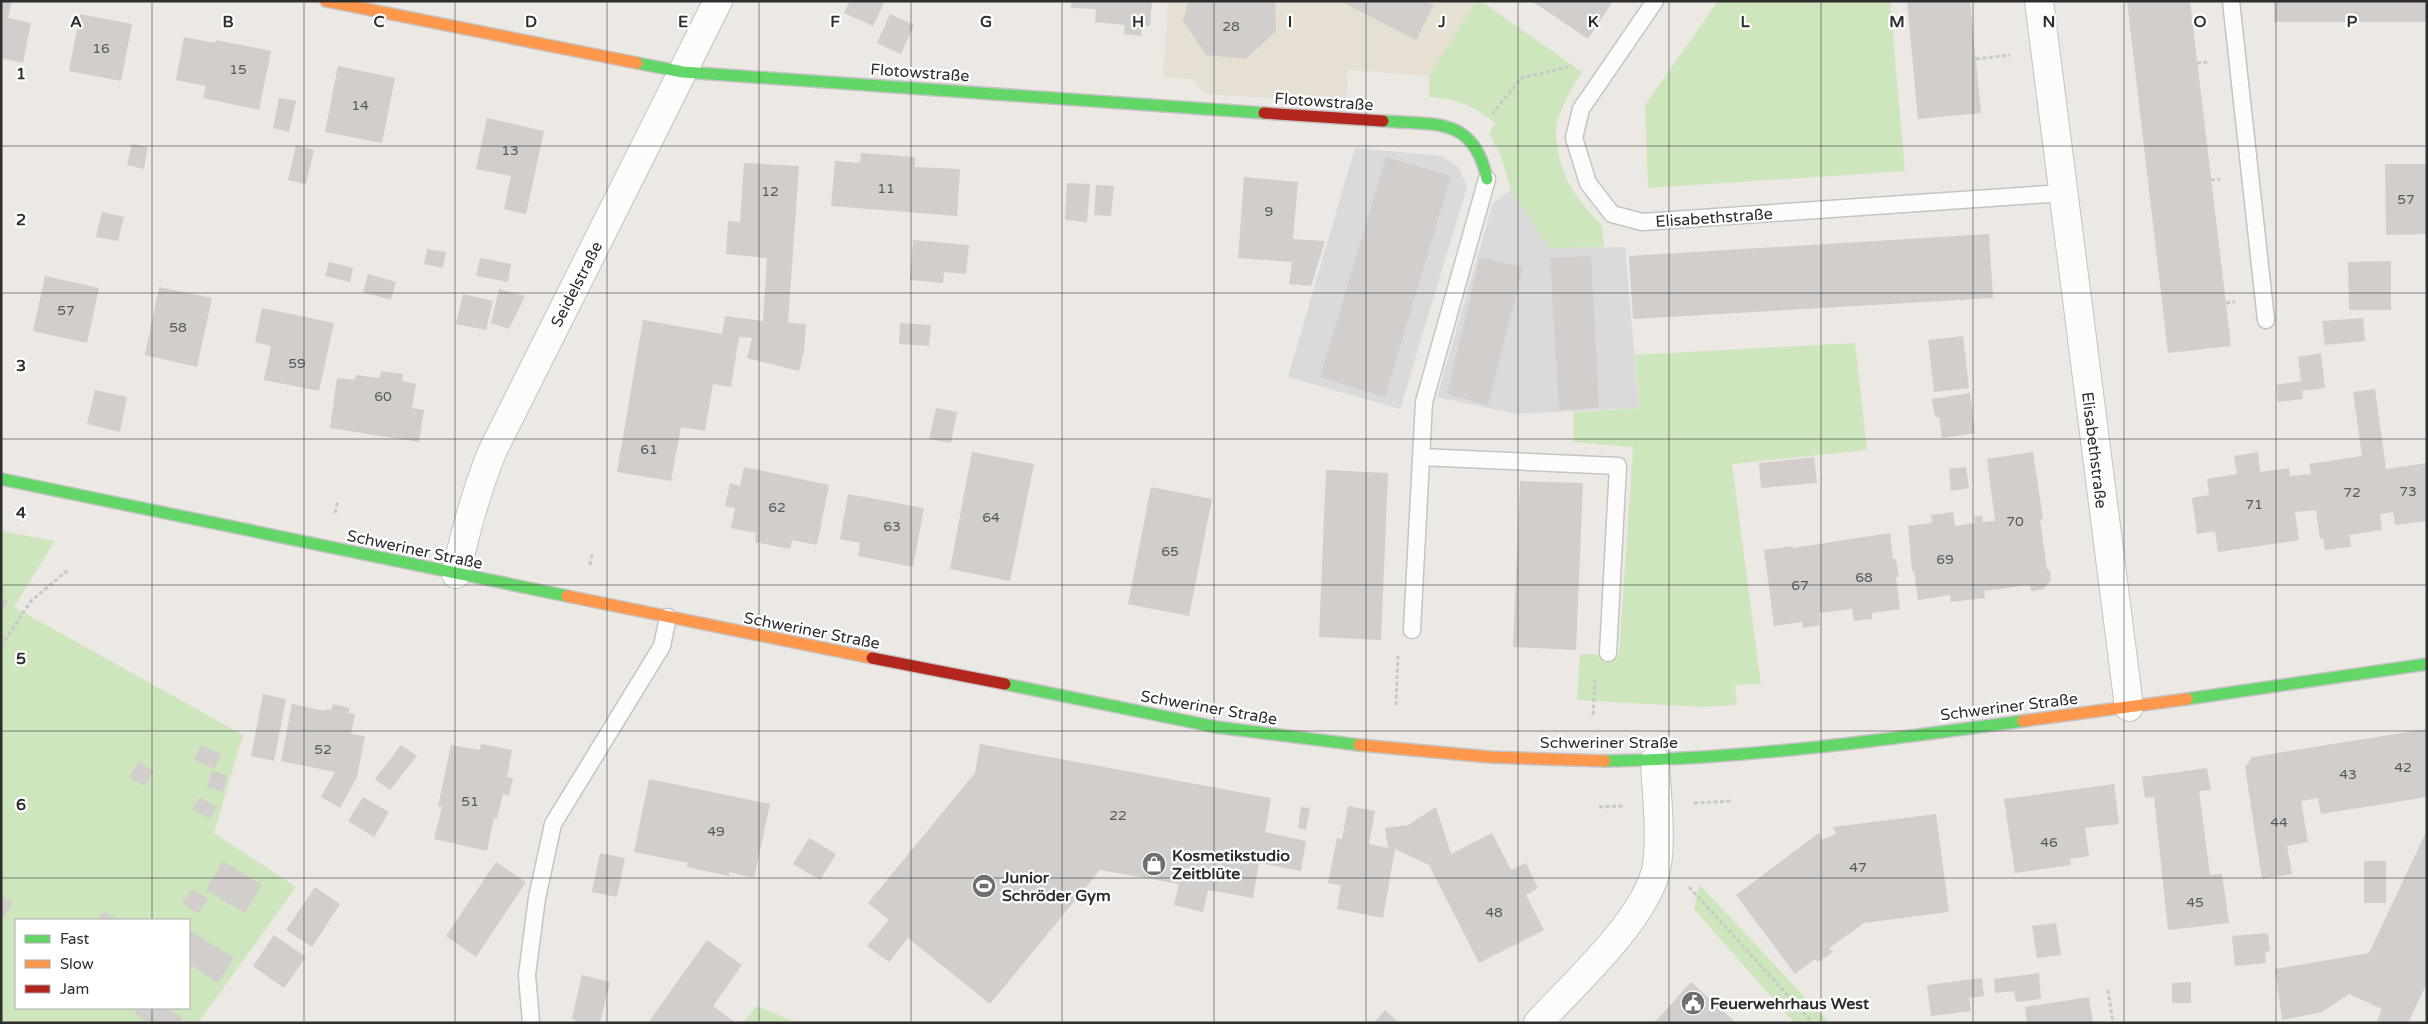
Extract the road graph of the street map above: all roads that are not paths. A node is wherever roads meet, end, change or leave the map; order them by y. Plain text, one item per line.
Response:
1 (326, 1) edge
2 (718, 1) edge
3 (1655, 1) edge
4 (2039, 1) edge
5 (2231, 1) edge
6 (683, 72) junction
7 (1487, 179) joint
8 (2063, 193) junction
9 (2266, 320) dead end
10 (1421, 457) junction
11 (1, 479) edge
12 (456, 574) junction
13 (668, 617) junction
14 (1412, 630) road end
15 (1608, 653) dead end
16 (2427, 664) edge
17 (2129, 707) junction
18 (1655, 760) junction
19 (530, 1023) edge
20 (1538, 1023) edge

1 - 6 main road, Flotowstraße
2 - 6 street, Seidelstraße
3 - 8 lane, Elisabethstraße
4 - 8 street, Elisabethstraße
5 - 9 lane
6 - 7 main road, Flotowstraße
6 - 12 street, Seidelstraße
7 - 10 lane
8 - 17 street, Elisabethstraße
10 - 14 lane
10 - 15 lane
11 - 12 main road, Schweriner Straße
12 - 13 main road, Schweriner Straße
13 - 18 main road, Schweriner Straße
13 - 19 lane
16 - 17 main road, Schweriner Straße
17 - 18 main road, Schweriner Straße
18 - 20 street

